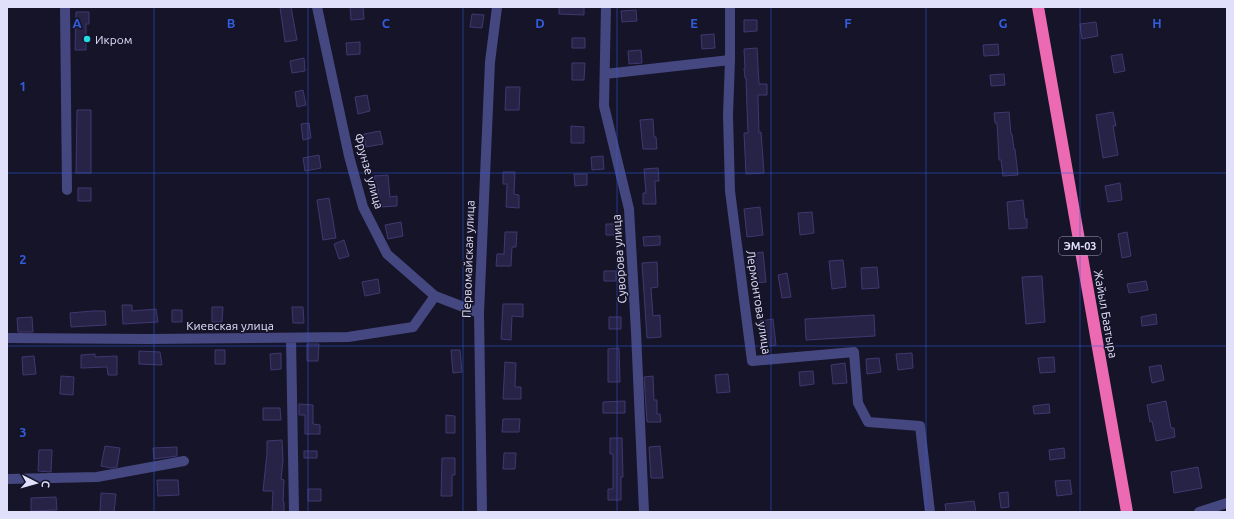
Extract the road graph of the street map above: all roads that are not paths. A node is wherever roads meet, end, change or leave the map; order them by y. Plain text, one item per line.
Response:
1 (65, 7) edge
2 (317, 7) edge
3 (497, 7) edge
4 (606, 7) edge
5 (730, 7) edge
6 (1038, 7) edge
7 (730, 60) junction
8 (605, 74) junction
9 (67, 190) dead end
10 (435, 296) junction
11 (479, 313) junction
12 (7, 338) edge
13 (291, 338) junction
14 (184, 461) dead end
15 (7, 480) edge
16 (1227, 503) edge
17 (294, 512) edge
18 (482, 512) edge
19 (644, 512) edge
20 (930, 512) edge
21 (1127, 512) edge
22 (1199, 512) edge

1 - 9 street
2 - 10 street, Фрунзе улица
3 - 11 street, Первомайская улица
4 - 8 street, Суворова улица
5 - 7 street, Лермонтова улица
6 - 21 highway, Жайыл Баатыра / ЭМ-03
7 - 8 street
7 - 20 street, Лермонтова улица
8 - 19 street, Суворова улица
10 - 11 street, Фрунзе улица
10 - 13 street, Киевская улица
11 - 18 street, Первомайская улица
12 - 13 street, Киевская улица
13 - 17 street
14 - 15 street
16 - 22 street

